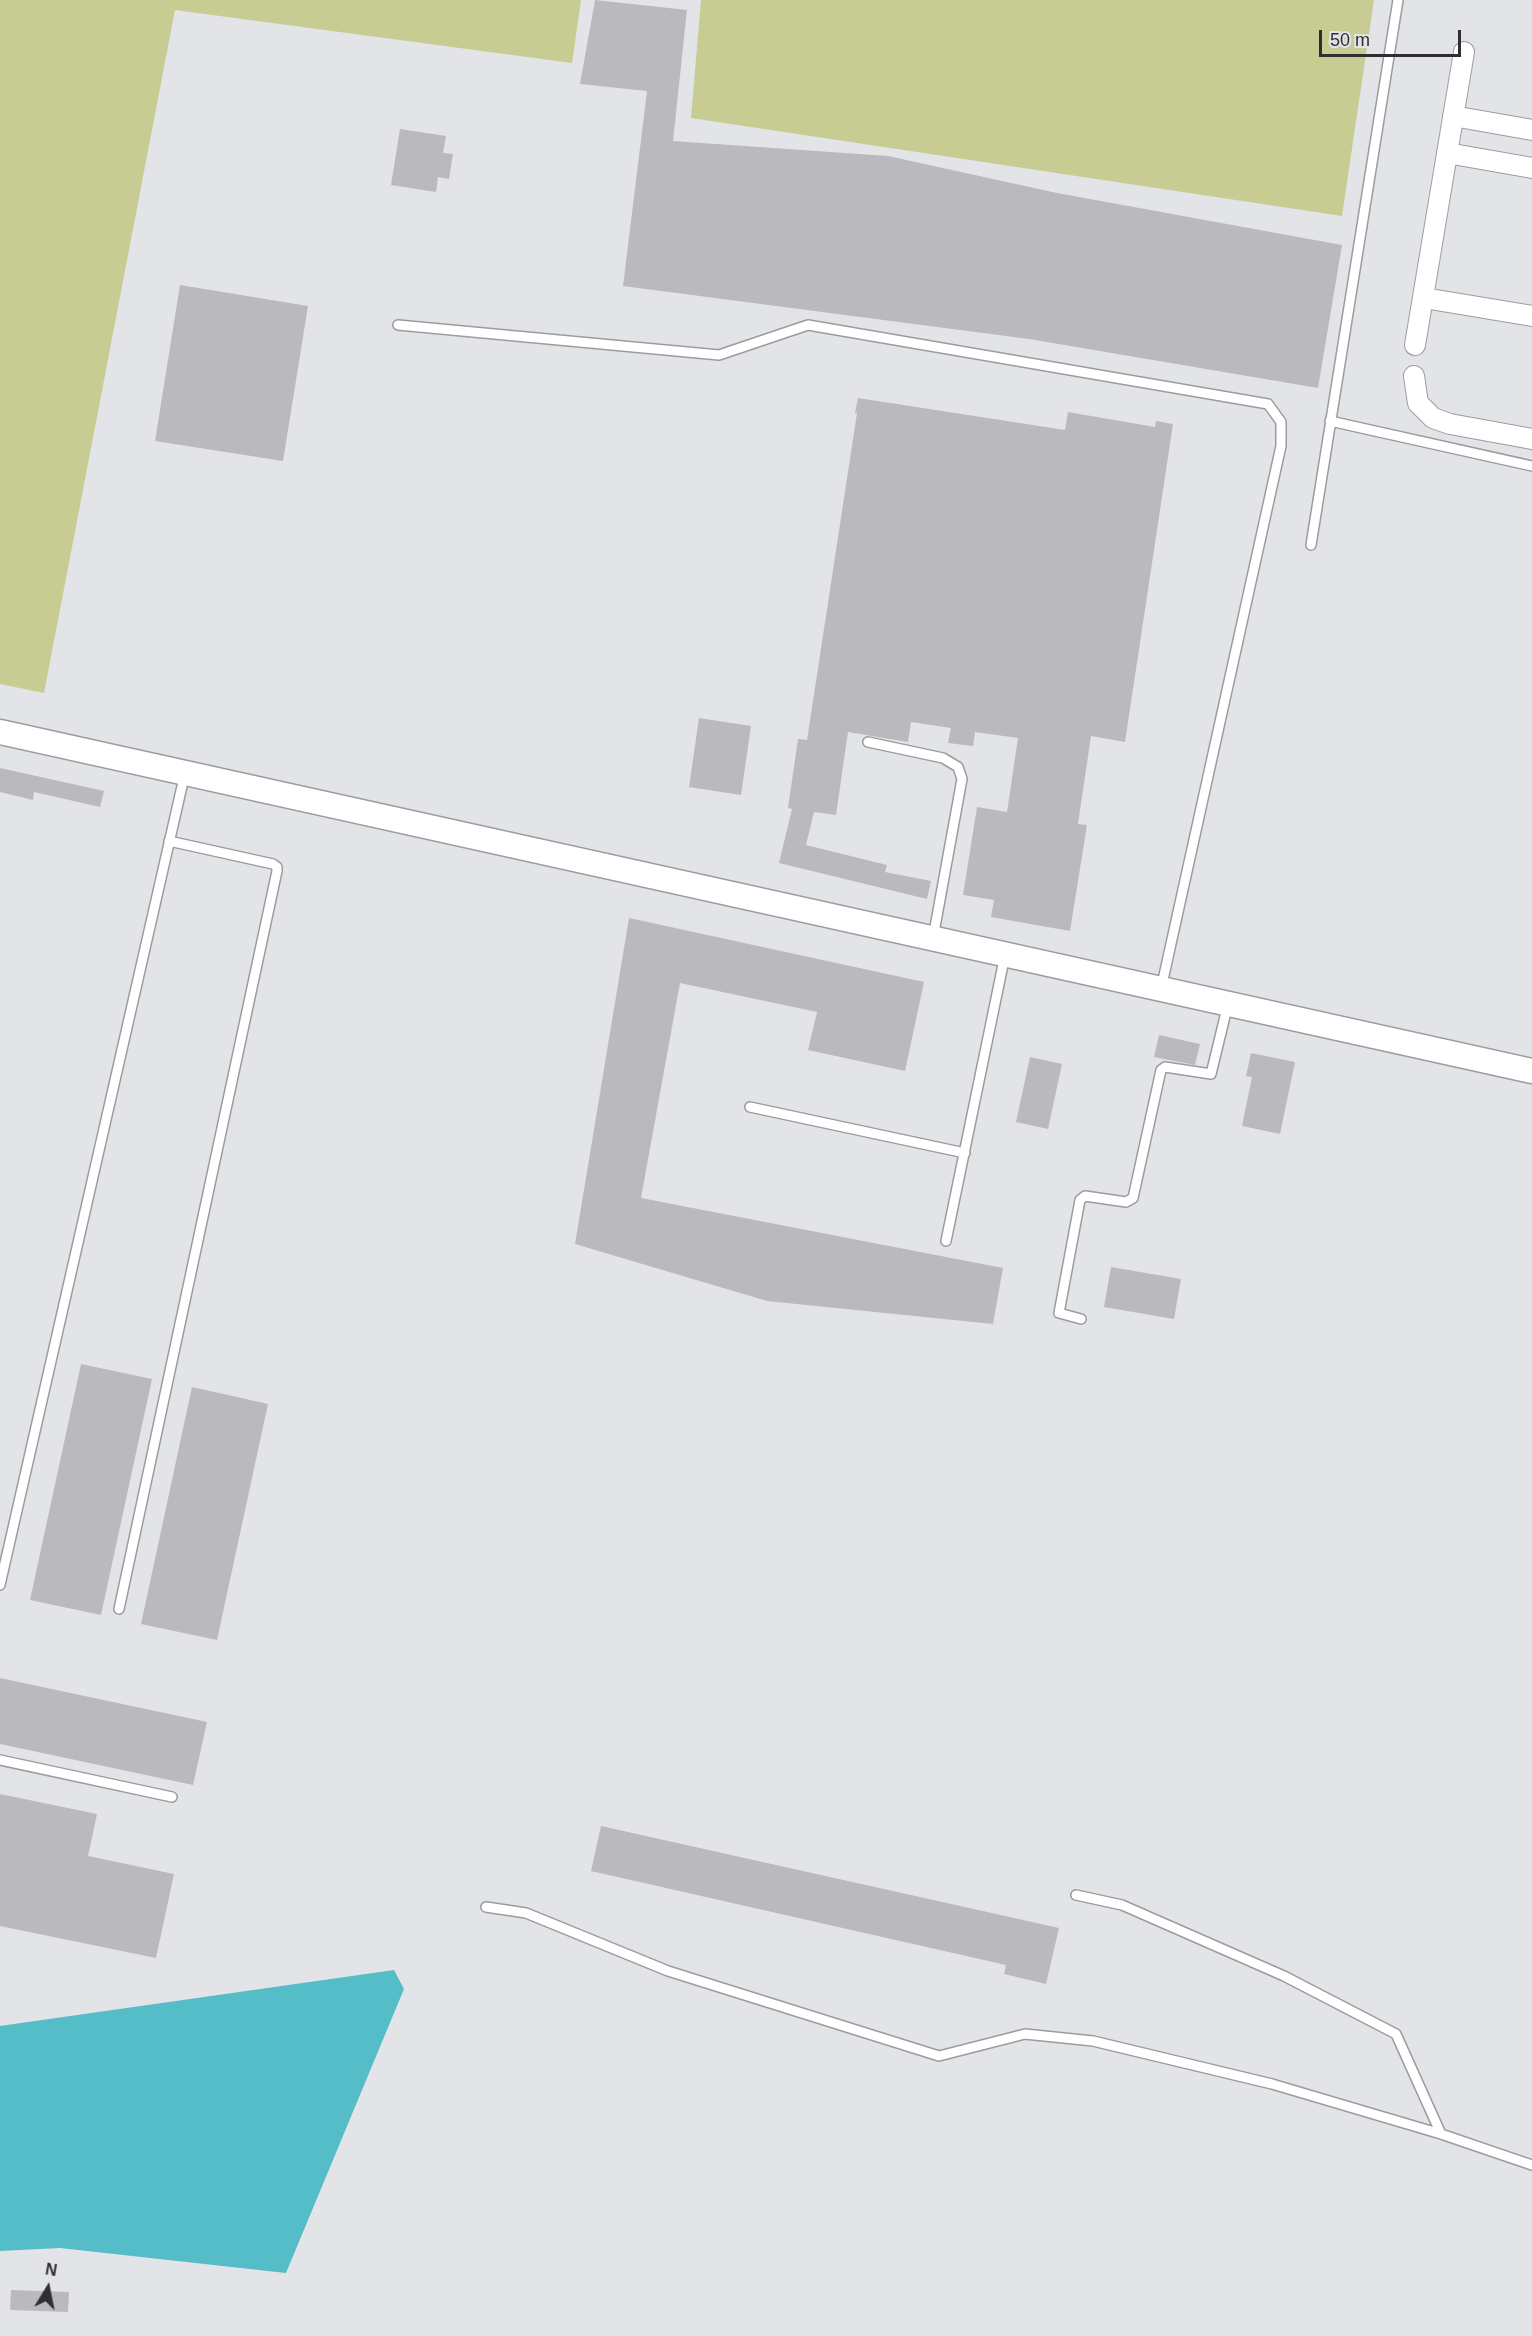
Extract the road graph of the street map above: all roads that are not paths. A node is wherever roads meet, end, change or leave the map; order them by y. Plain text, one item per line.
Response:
1 (1398, 0) edge
2 (1464, 52) dead end
3 (1453, 116) junction
4 (1532, 130) edge
5 (1448, 153) junction
6 (1532, 168) edge
7 (1424, 298) junction
8 (1532, 316) edge
9 (398, 325) dead end
10 (1415, 345) dead end
11 (1414, 376) dead end
12 (1330, 421) junction
13 (1532, 439) edge
14 (1532, 466) edge
15 (1311, 545) dead end
16 (0, 732) edge
17 (868, 742) dead end
18 (185, 773) junction
19 (169, 841) junction
20 (933, 938) junction
21 (1005, 955) junction
22 (1161, 989) junction
23 (1228, 1004) junction
24 (1532, 1071) edge
25 (750, 1107) dead end
26 (965, 1153) junction
27 (946, 1241) dead end
28 (1082, 1319) dead end
29 (0, 1585) edge
30 (119, 1609) dead end
31 (0, 1760) edge
32 (172, 1797) dead end
33 (1076, 1895) dead end
34 (486, 1907) dead end
35 (1441, 2134) junction
36 (1532, 2165) edge

1 - 12 lane
2 - 3 street
3 - 4 street
3 - 5 street
5 - 6 street
5 - 7 street
7 - 8 street
7 - 10 street
9 - 22 lane
11 - 13 street
12 - 14 lane
12 - 15 lane
16 - 18 street
17 - 20 lane
18 - 19 lane
18 - 20 street
19 - 29 lane
19 - 30 lane
20 - 21 street
21 - 22 street
21 - 26 lane
22 - 23 street
23 - 24 street
23 - 28 lane
25 - 26 lane
26 - 27 lane
31 - 32 lane
33 - 35 lane
34 - 35 lane
35 - 36 lane

